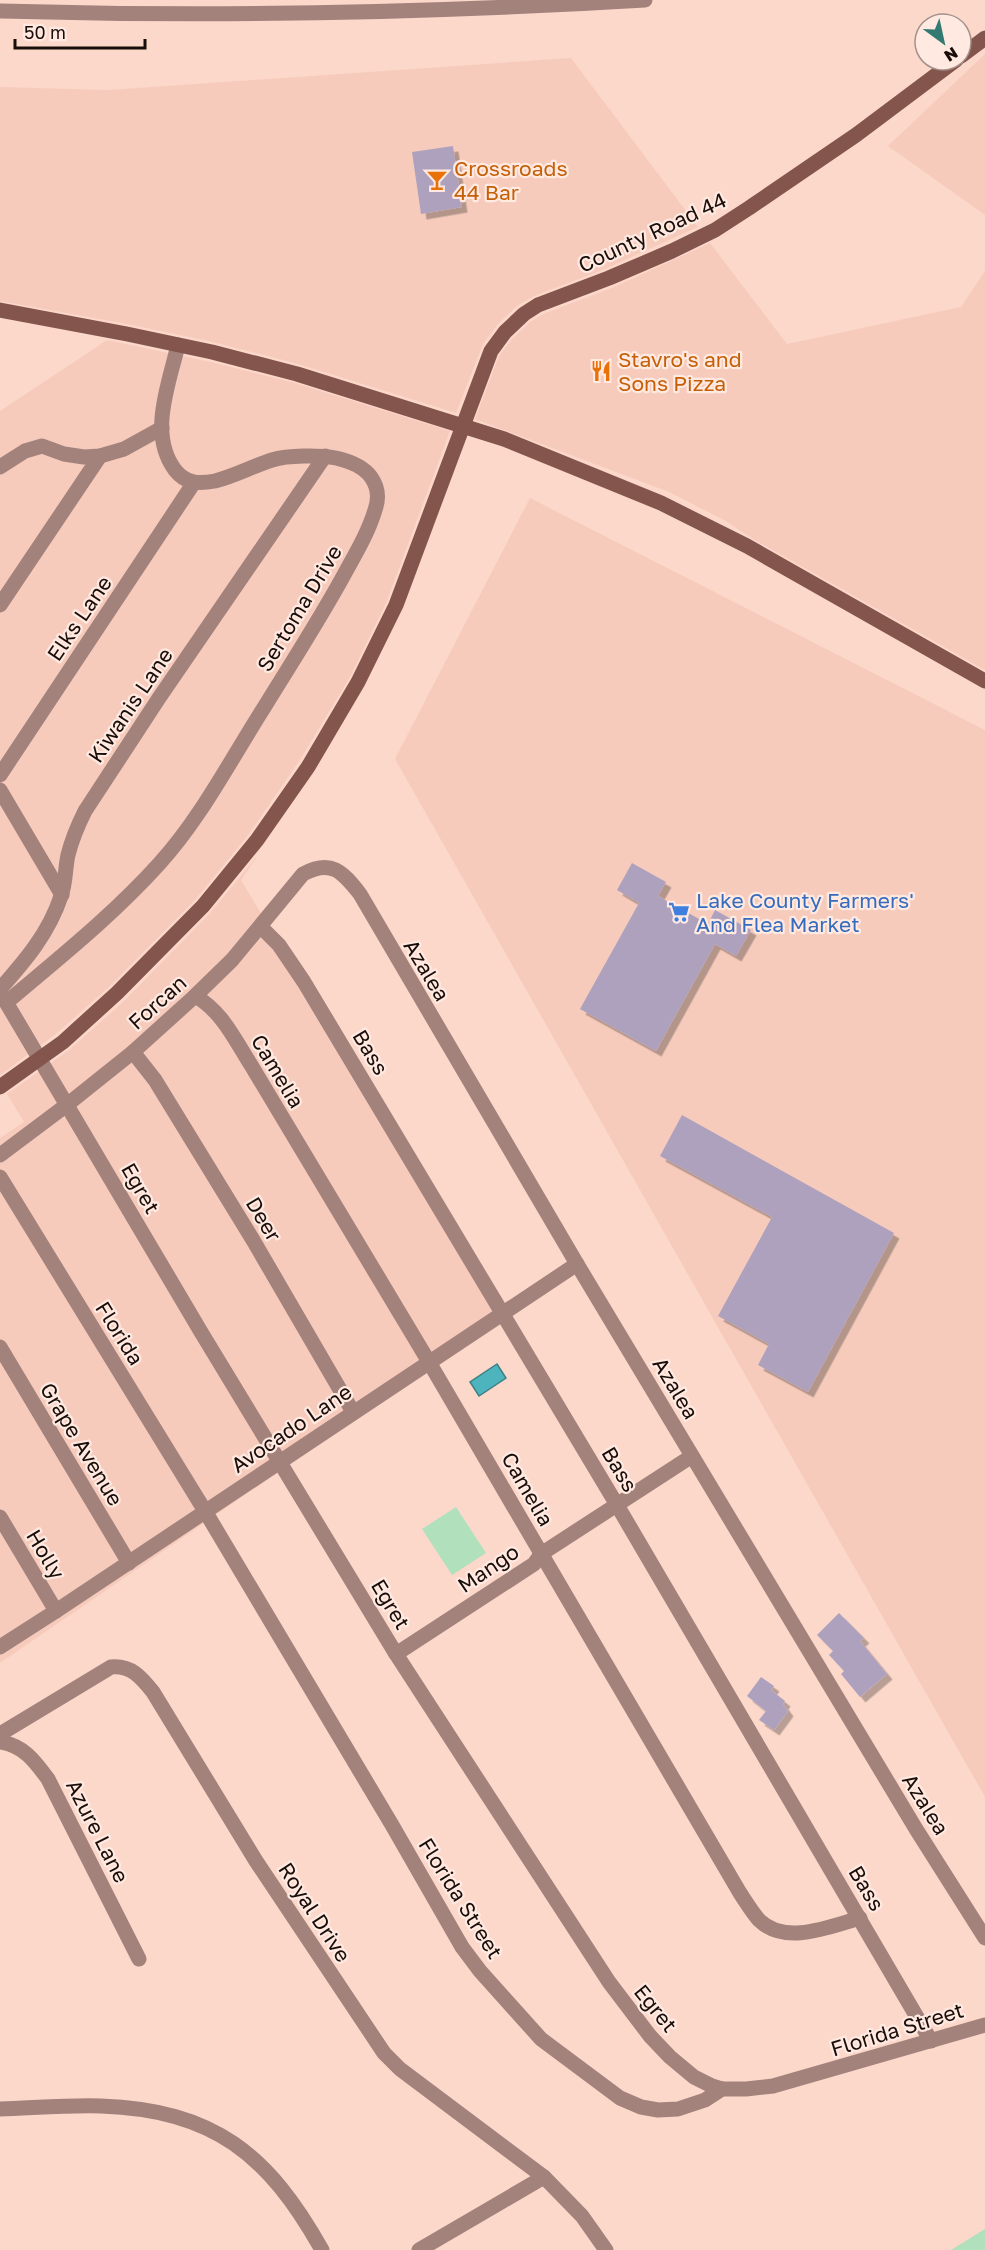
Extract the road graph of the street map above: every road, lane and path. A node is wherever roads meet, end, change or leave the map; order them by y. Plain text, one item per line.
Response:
1 (645, 0) edge
2 (0, 11) edge
3 (940, 72) edge
4 (0, 310) edge
5 (178, 345) junction
6 (462, 425) junction
7 (162, 428) junction
8 (100, 456) junction
9 (325, 456) junction
10 (0, 467) edge
11 (193, 484) junction
12 (0, 605) edge
13 (985, 681) edge
14 (0, 775) edge
15 (0, 790) edge
16 (325, 866) joint
17 (62, 895) junction
18 (261, 927) junction
19 (2, 995) edge
20 (195, 996) junction
21 (133, 1052) junction
22 (40, 1059) junction
23 (0, 1087) edge
24 (68, 1104) junction
25 (0, 1155) edge
26 (0, 1177) edge
27 (577, 1264) junction
28 (503, 1313) junction
29 (0, 1347) edge
30 (429, 1362) junction
31 (353, 1412) junction
32 (692, 1456) junction
33 (280, 1461) junction
34 (617, 1505) junction
35 (205, 1511) junction
36 (0, 1517) edge
37 (542, 1554) junction
38 (129, 1563) junction
39 (56, 1611) junction
40 (0, 1647) edge
41 (396, 1654) junction
42 (0, 1734) edge
43 (0, 1742) edge
44 (860, 1918) junction
45 (985, 1938) edge
46 (139, 1959) dead end
47 (985, 2025) edge
48 (931, 2041) junction
49 (722, 2089) junction
50 (0, 2109) edge
51 (544, 2177) junction
52 (322, 2250) edge
53 (419, 2250) edge
54 (606, 2250) edge

1 - 2 street
3 - 6 main road, County Road 44
4 - 5 main road
5 - 6 main road
5 - 7 street
6 - 13 main road
6 - 22 main road, County Road 44
7 - 8 street
7 - 11 street
8 - 10 street
8 - 12 street
9 - 11 street, Sertoma Drive
9 - 17 street, Kiwanis Lane
9 - 19 street, Sertoma Drive
11 - 14 street, Elks Lane
15 - 17 street
16 - 18 street, Forcan
16 - 27 street, Azalea
17 - 19 street, Kiwanis Lane
18 - 20 street, Forcan
18 - 28 street, Bass
19 - 22 street, Egret
20 - 21 street, Forcan
20 - 30 street, Camelia
21 - 24 street, Forcan
21 - 31 street, Deer
22 - 23 main road, County Road 44
22 - 24 street, Egret
24 - 25 street, Forcan
24 - 33 street, Egret
26 - 35 street, Florida
27 - 28 street, Avocado Lane
27 - 32 street, Azalea
28 - 30 street, Avocado Lane
28 - 34 street, Bass
29 - 38 street, Grape Avenue
30 - 31 street, Avocado Lane
30 - 37 street, Camelia
31 - 33 street, Avocado Lane
32 - 34 street, Mango
32 - 45 street, Azalea
33 - 35 street, Avocado Lane
33 - 41 street, Egret
34 - 37 street, Mango
34 - 44 street, Bass
35 - 38 street, Avocado Lane
35 - 49 street, Florida Street
36 - 39 street, Holly
37 - 41 street, Mango
37 - 44 street, Camelia
38 - 39 street, Avocado Lane
39 - 40 street, Avocado Lane
41 - 49 street, Egret
42 - 51 street, Royal Drive
43 - 46 street, Azure Lane
44 - 48 street, Bass
47 - 48 street, Florida Street
48 - 49 street, Florida Street
50 - 52 street
51 - 53 street
51 - 54 street, Royal Drive

